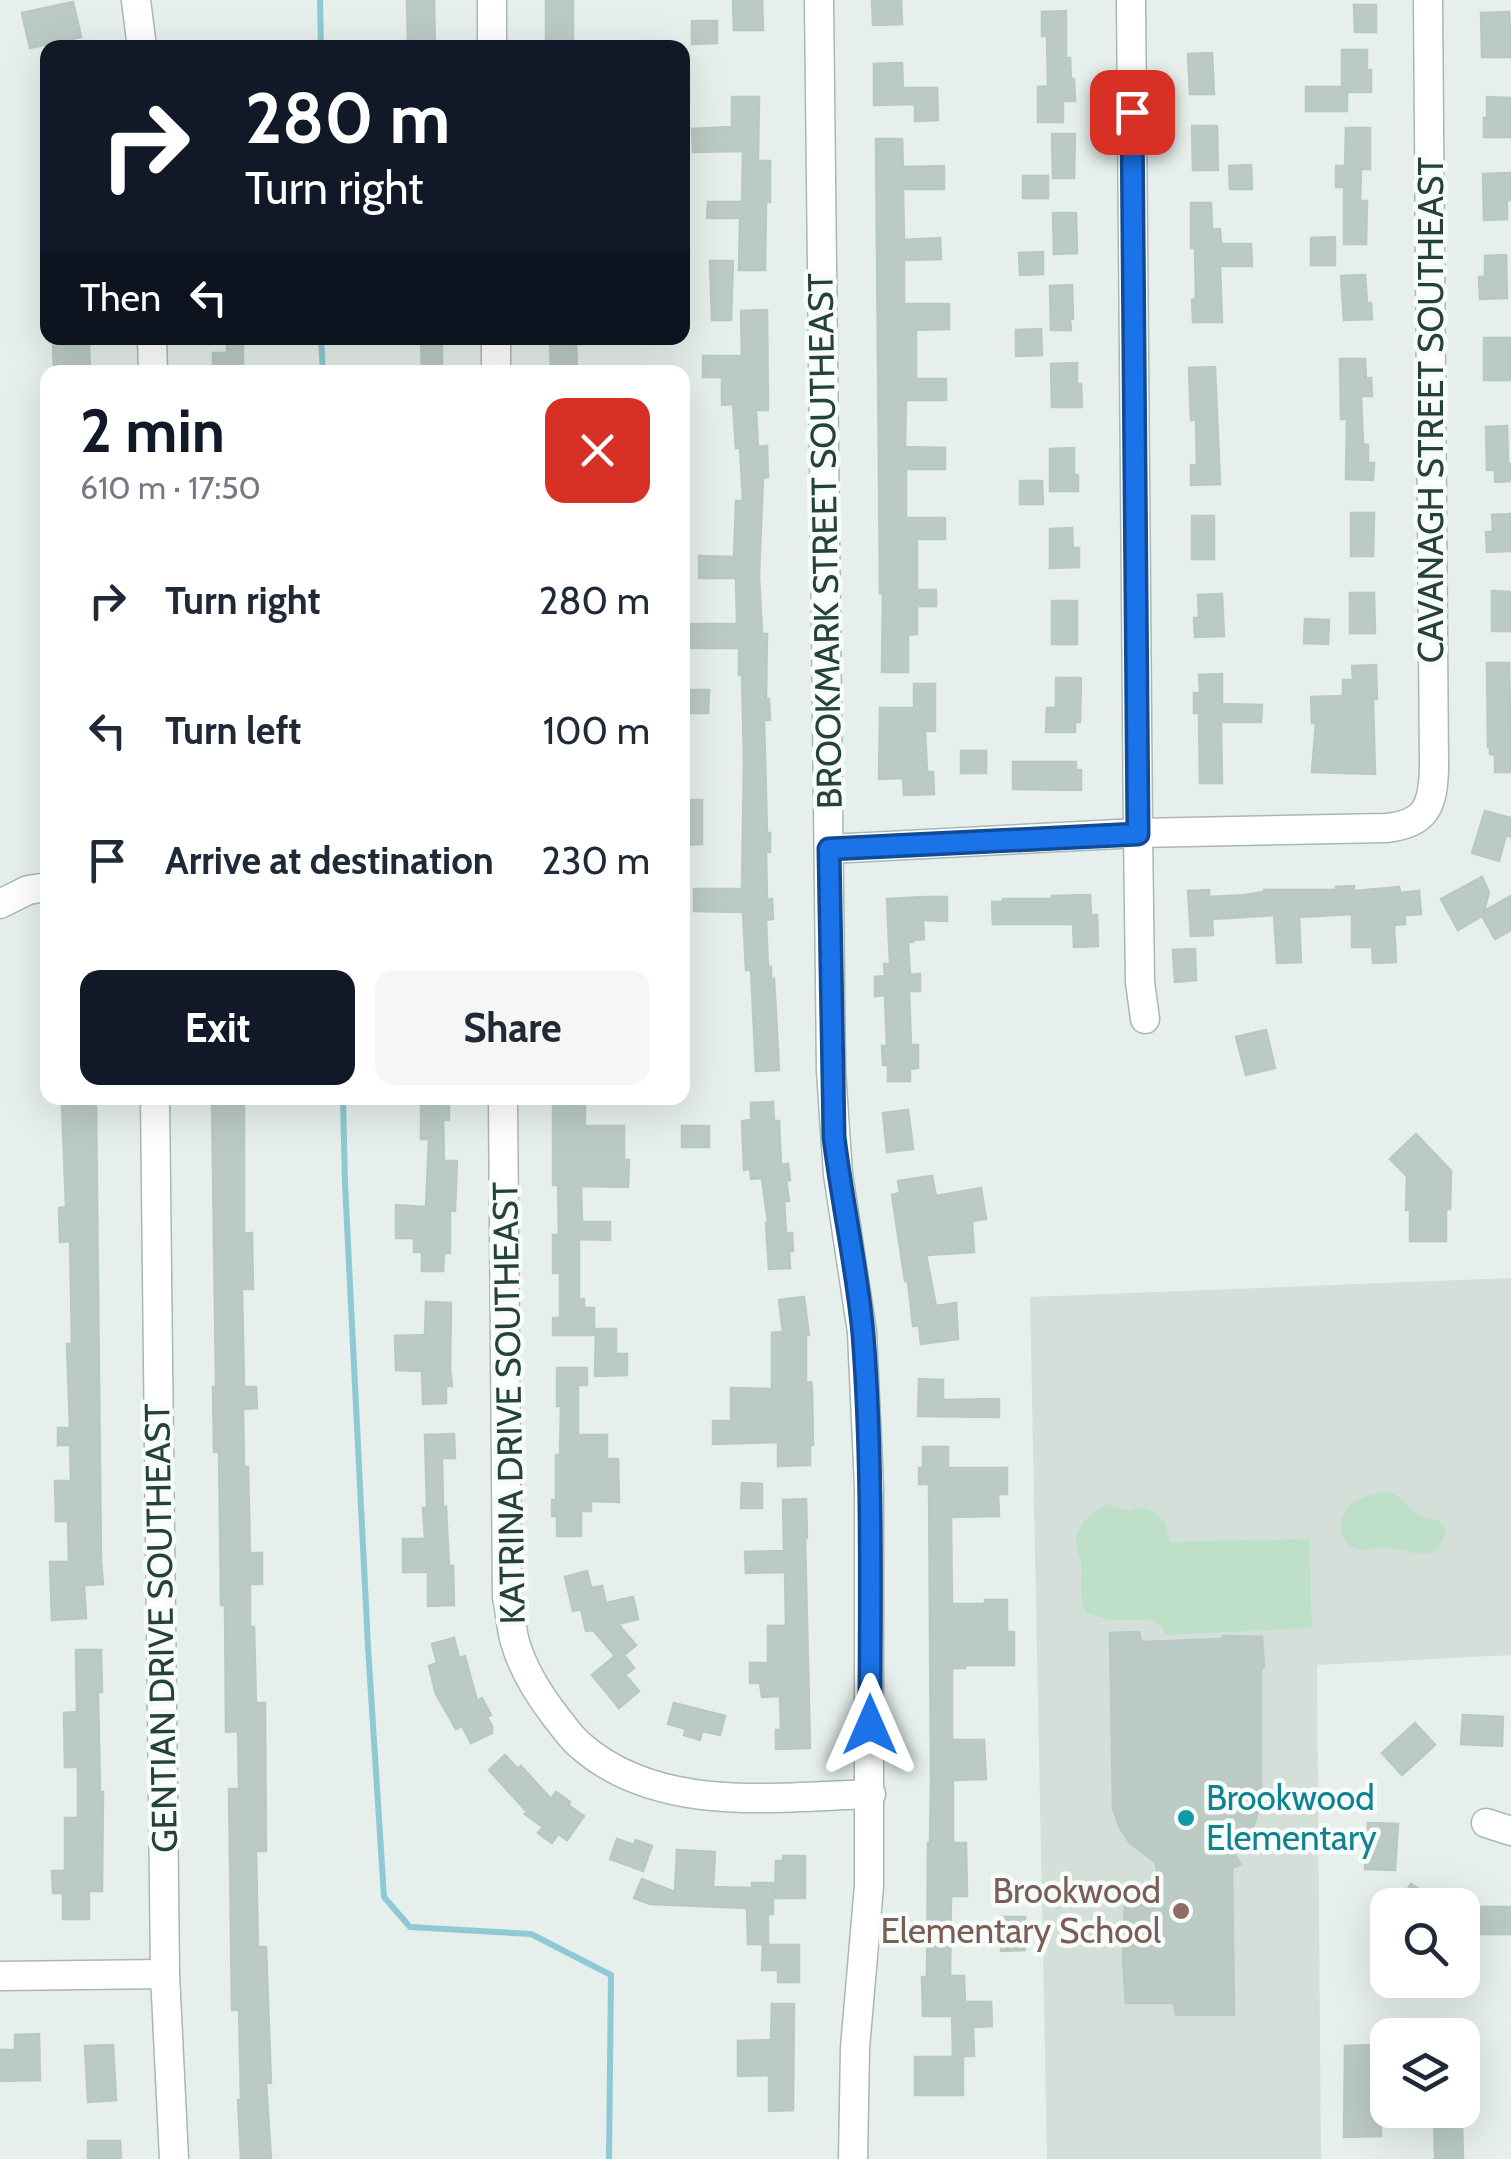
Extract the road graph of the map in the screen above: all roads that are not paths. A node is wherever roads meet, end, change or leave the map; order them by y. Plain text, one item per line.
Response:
1 (136, 0) edge
2 (492, 0) edge
3 (819, 0) edge
4 (1131, 0) edge
5 (1428, 0) edge
6 (141, 40) edge
7 (492, 40) edge
8 (1138, 834) junction
9 (829, 849) junction
10 (40, 888) edge
11 (0, 904) edge
12 (1145, 1019) dead end
13 (155, 1105) edge
14 (503, 1105) edge
15 (871, 1794) junction
16 (165, 1974) junction
17 (0, 1976) edge
18 (174, 2159) edge
19 (852, 2159) edge

1 - 6 street
2 - 7 street
3 - 9 street, BROOKMARK STREET SOUTHEAST
4 - 8 street
5 - 8 street, CAVANAGH STREET SOUTHEAST
8 - 9 street
8 - 12 street
9 - 15 street, BROOKMARK STREET SOUTHEAST
10 - 11 street
13 - 16 street, GENTIAN DRIVE SOUTHEAST
14 - 15 street, KATRINA DRIVE SOUTHEAST
15 - 19 street, BROOKMARK STREET SOUTHEAST
16 - 17 street
16 - 18 street, GENTIAN DRIVE SOUTHEAST

